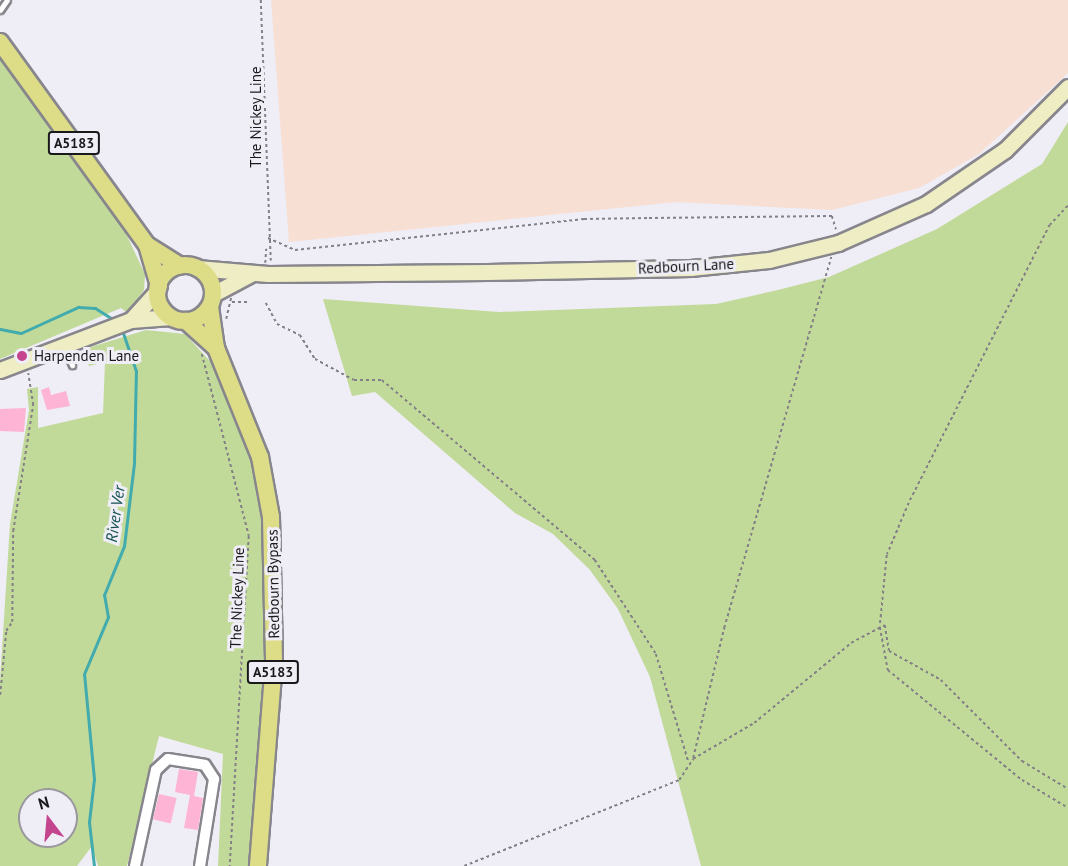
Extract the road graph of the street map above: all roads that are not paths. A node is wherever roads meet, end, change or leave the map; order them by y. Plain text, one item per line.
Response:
1 (7, 0) edge
2 (0, 10) edge
3 (0, 42) edge
4 (1068, 87) edge
5 (147, 245) junction
6 (180, 266) junction
7 (197, 268) junction
8 (251, 274) junction
9 (158, 288) junction
10 (212, 301) junction
11 (178, 319) junction
12 (120, 325) junction
13 (63, 346) junction
14 (207, 346) junction
15 (72, 365) dead end
16 (0, 370) edge
17 (135, 866) edge
18 (200, 866) edge
19 (258, 866) edge

1 - 2 lane
3 - 5 main road, A5183
4 - 8 main road, Redbourn Lane
5 - 6 main road, A5183
5 - 9 main road, A5183
6 - 7 main road
6 - 9 main road
7 - 8 main road, Redbourn Lane
7 - 10 main road
8 - 10 main road, Redbourn Lane
9 - 11 main road
9 - 12 main road
10 - 11 main road
10 - 14 main road, Redbourn Bypass / A5183
11 - 12 main road
11 - 14 main road, Redbourn Bypass / A5183
12 - 13 main road
13 - 15 lane
13 - 16 main road
14 - 19 main road, Redbourn Bypass / A5183
17 - 18 street

